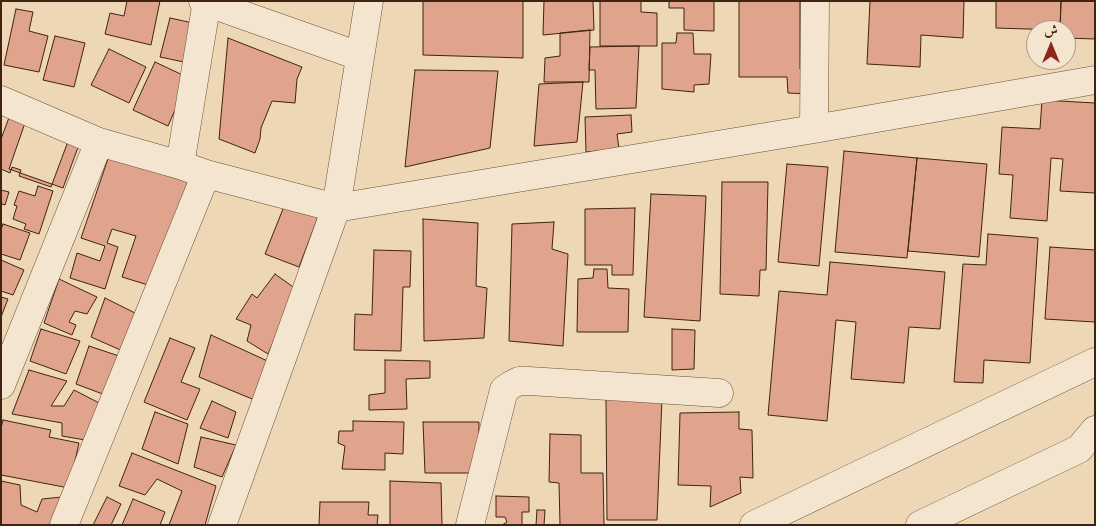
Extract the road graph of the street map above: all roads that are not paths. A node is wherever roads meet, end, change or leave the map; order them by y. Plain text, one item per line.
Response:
1 (369, 1) edge
2 (815, 1) edge
3 (206, 2) edge
4 (360, 56) junction
5 (1095, 80) edge
6 (4, 110) edge
7 (814, 129) junction
8 (99, 142) junction
9 (180, 165) junction
10 (206, 174) junction
11 (336, 208) junction
12 (1095, 362) edge
13 (1, 385) edge
14 (719, 393) dead end
15 (1095, 430) edge
16 (64, 525) edge
17 (222, 525) edge
18 (470, 525) edge
19 (754, 525) edge
20 (920, 525) edge

1 - 4 street
2 - 7 street
3 - 4 street
3 - 9 street
4 - 11 street
5 - 7 street
6 - 8 street
7 - 11 street
8 - 9 street
8 - 13 street
9 - 10 street
10 - 11 street
10 - 16 street
11 - 17 street
12 - 19 street
14 - 18 street
15 - 20 street

